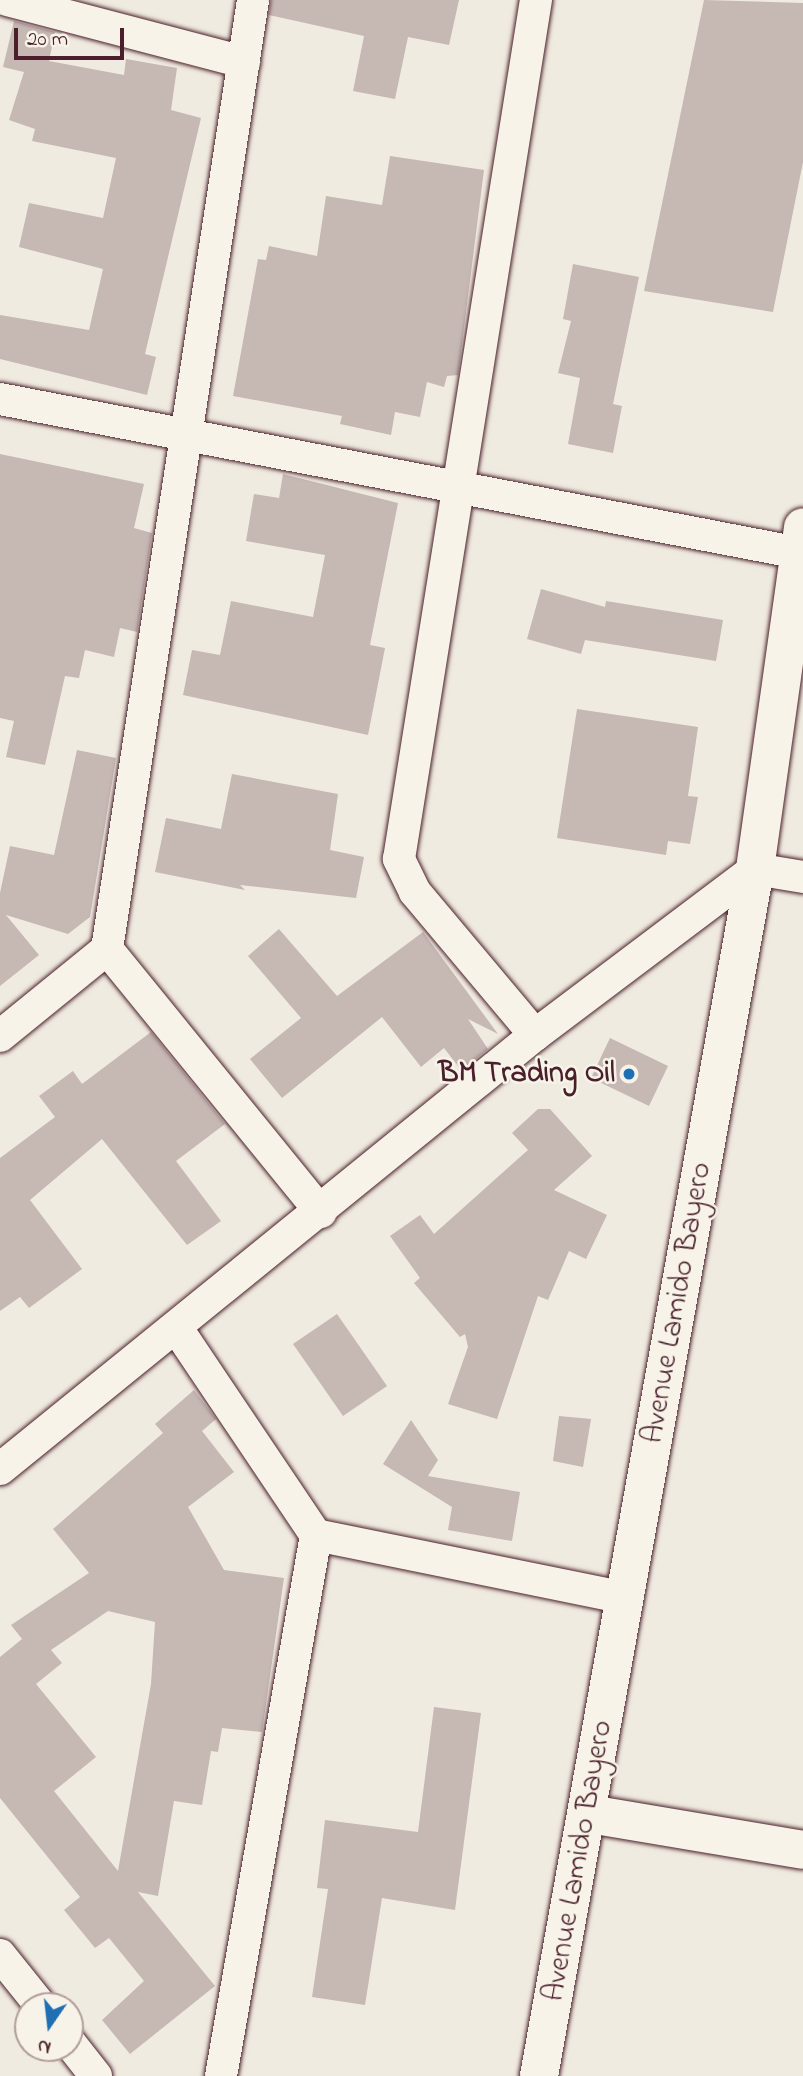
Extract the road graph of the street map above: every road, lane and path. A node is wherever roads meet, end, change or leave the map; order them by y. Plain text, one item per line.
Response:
1 (8, 0) edge
2 (253, 0) edge
3 (536, 0) edge
4 (244, 62) junction
5 (0, 399) edge
6 (186, 433) junction
7 (457, 485) junction
8 (801, 540) edge
9 (755, 869) junction
10 (803, 877) edge
11 (107, 949) junction
12 (535, 1035) junction
13 (0, 1036) edge
14 (321, 1212) junction
15 (176, 1327) junction
16 (0, 1469) edge
17 (316, 1535) junction
18 (625, 1598) junction
19 (589, 1814) junction
20 (803, 1850) edge
21 (0, 1955) edge
22 (30, 1992) edge
23 (84, 2061) edge
24 (96, 2076) edge
25 (221, 2076) edge
26 (539, 2076) edge

1 - 4 street
2 - 4 street
3 - 7 street
4 - 6 street
5 - 6 street
6 - 7 street
6 - 11 street
7 - 8 street
7 - 12 street
8 - 9 street, Avenue Lamido Bayero
9 - 10 street
9 - 12 street
9 - 18 street, Avenue Lamido Bayero
11 - 13 street
11 - 14 street
12 - 14 street
14 - 15 street
15 - 16 street
15 - 17 street
17 - 18 street
17 - 25 street
18 - 19 street, Avenue Lamido Bayero
19 - 20 street
19 - 26 street, Avenue Lamido Bayero
21 - 22 street
23 - 24 street

